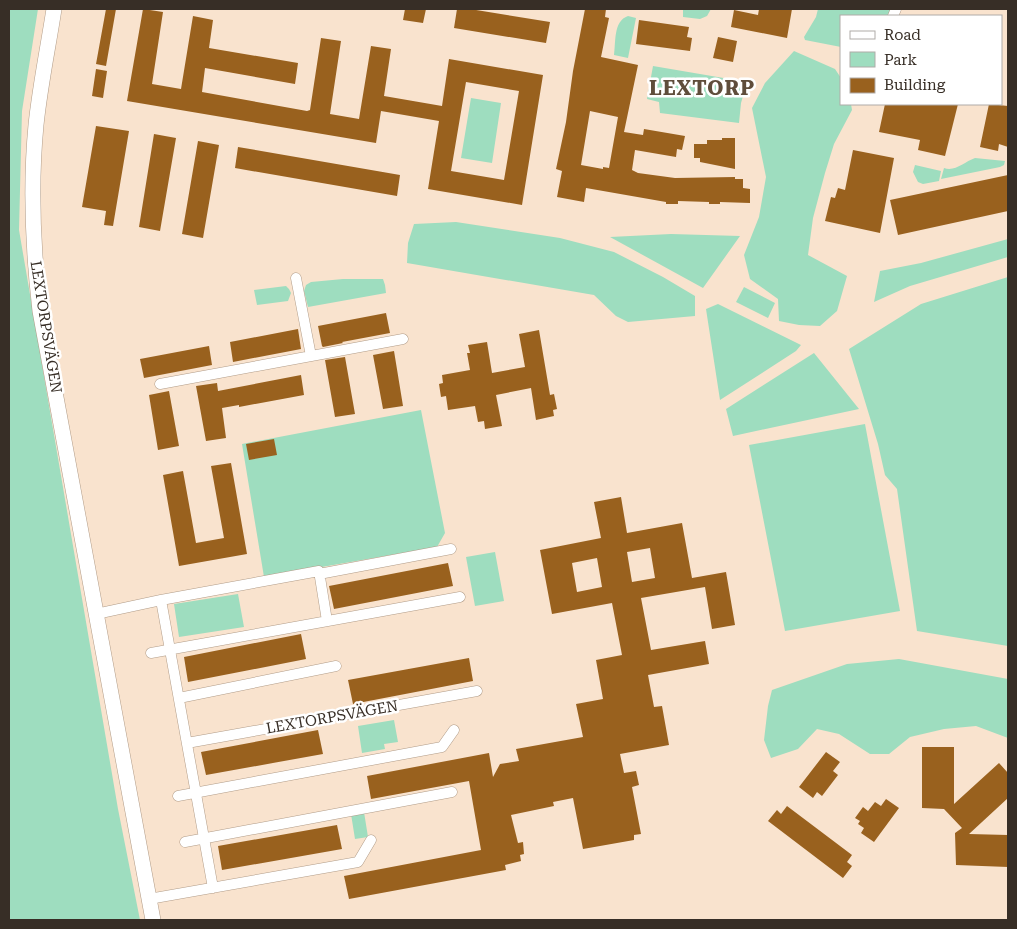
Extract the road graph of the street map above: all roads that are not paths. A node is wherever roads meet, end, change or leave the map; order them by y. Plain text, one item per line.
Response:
1 (54, 9) edge
2 (296, 278) dead end
3 (403, 339) dead end
4 (311, 356) junction
5 (160, 384) dead end
6 (451, 549) dead end
7 (319, 574) junction
8 (460, 597) dead end
9 (161, 600) junction
10 (96, 614) junction
11 (327, 621) junction
12 (170, 649) junction
13 (151, 653) dead end
14 (336, 666) dead end
15 (477, 691) dead end
16 (179, 698) junction
17 (454, 730) dead end
18 (187, 743) junction
19 (196, 792) junction
20 (452, 792) dead end
21 (178, 796) dead end
22 (204, 838) junction
23 (371, 840) dead end
24 (185, 842) dead end
25 (213, 888) junction
26 (149, 899) junction
27 (153, 920) edge

1 - 10 street, LEXTORPSVÄGEN
2 - 4 street
3 - 4 street
4 - 5 street
6 - 7 street
7 - 9 street
7 - 11 street
8 - 11 street
9 - 10 street
9 - 12 street
10 - 26 street, LEXTORPSVÄGEN
11 - 12 street
12 - 13 street
12 - 16 street
14 - 16 street
15 - 18 street, LEXTORPSVÄGEN
16 - 18 street
17 - 19 street
18 - 19 street
19 - 21 street
19 - 22 street
20 - 22 street
22 - 24 street
22 - 25 street
23 - 25 street
25 - 26 street
26 - 27 street, LEXTORPSVÄGEN

